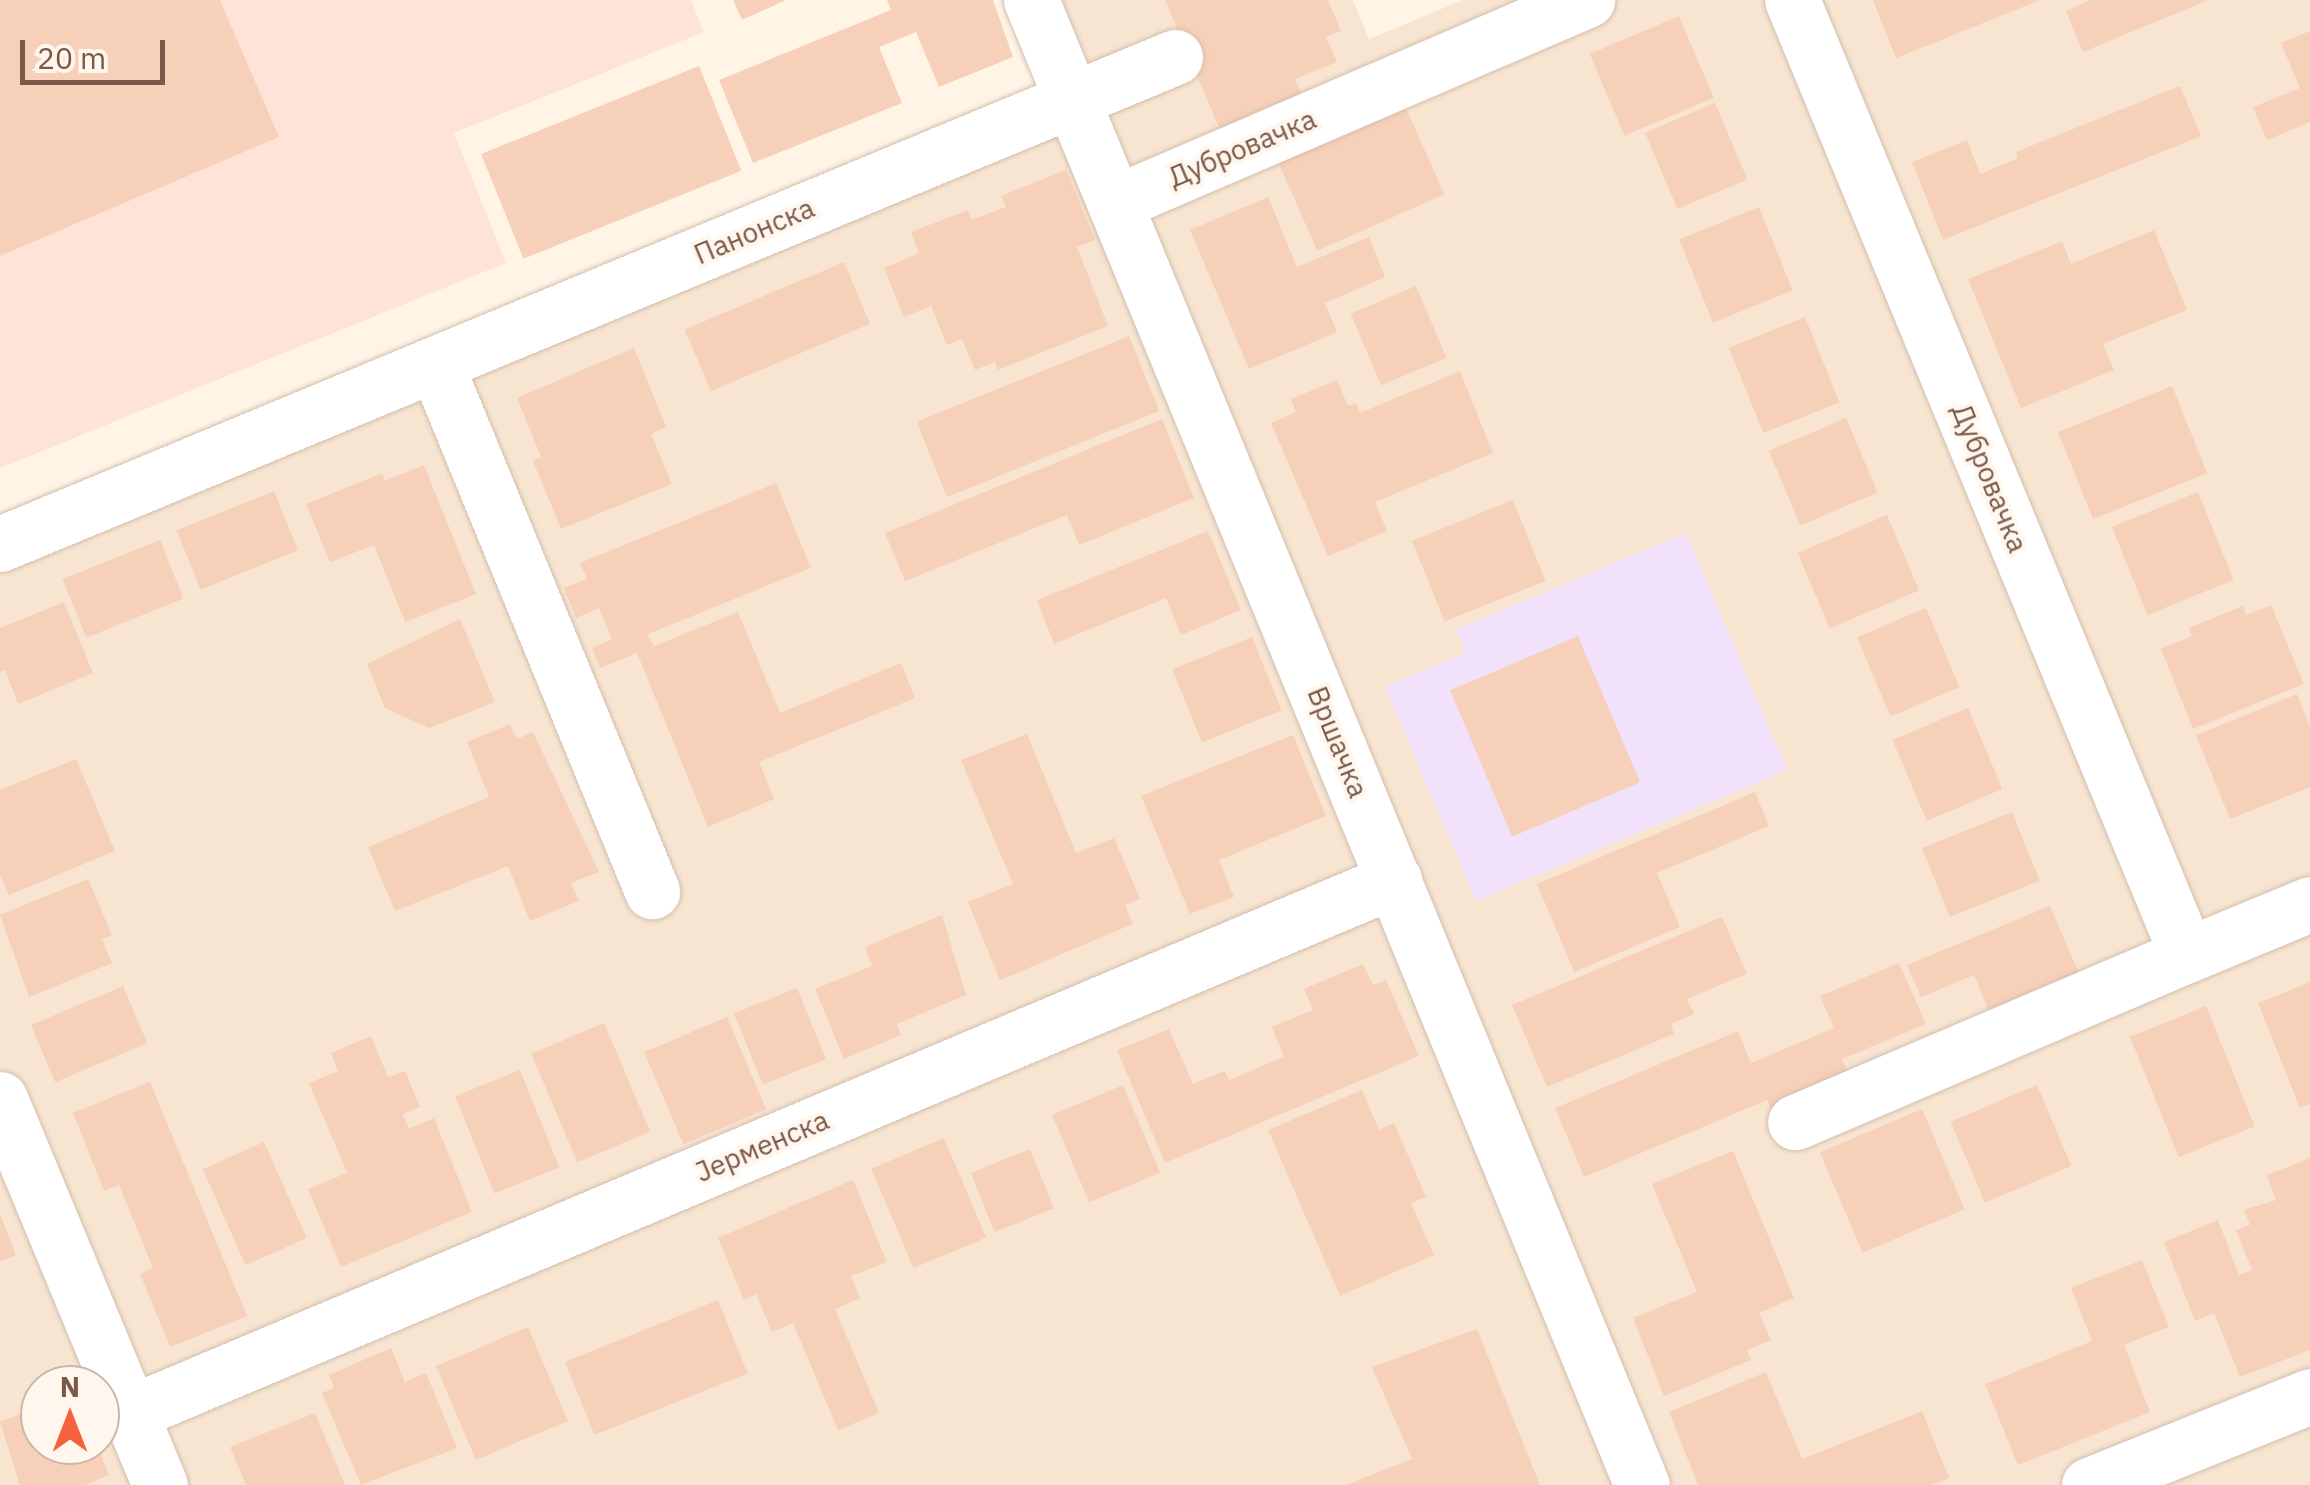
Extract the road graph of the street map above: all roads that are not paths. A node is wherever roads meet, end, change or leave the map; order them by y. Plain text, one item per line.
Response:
1 (1031, 0) edge
2 (1587, 0) edge
3 (1792, 0) edge
4 (1175, 57) dead end
5 (1072, 97) junction
6 (1118, 202) junction
7 (436, 364) junction
8 (0, 544) edge
9 (1394, 880) junction
10 (652, 891) dead end
11 (2310, 904) edge
12 (2187, 956) junction
13 (0, 1098) edge
14 (1794, 1122) dead end
15 (2310, 1396) edge
16 (130, 1413) junction
17 (160, 1485) edge
18 (1642, 1485) edge
19 (2089, 1485) edge

1 - 5 street, Вршачка
2 - 6 street, Дубровачка
3 - 12 street, Дубровачка
4 - 5 street, Панонска
5 - 6 street, Вршачка
5 - 7 street, Панонска
6 - 9 street, Вршачка
7 - 8 street, Панонска
7 - 10 street
9 - 16 street, Јерменска
9 - 18 street, Вршачка
11 - 12 street
12 - 14 street
13 - 16 street
15 - 19 street
16 - 17 street

